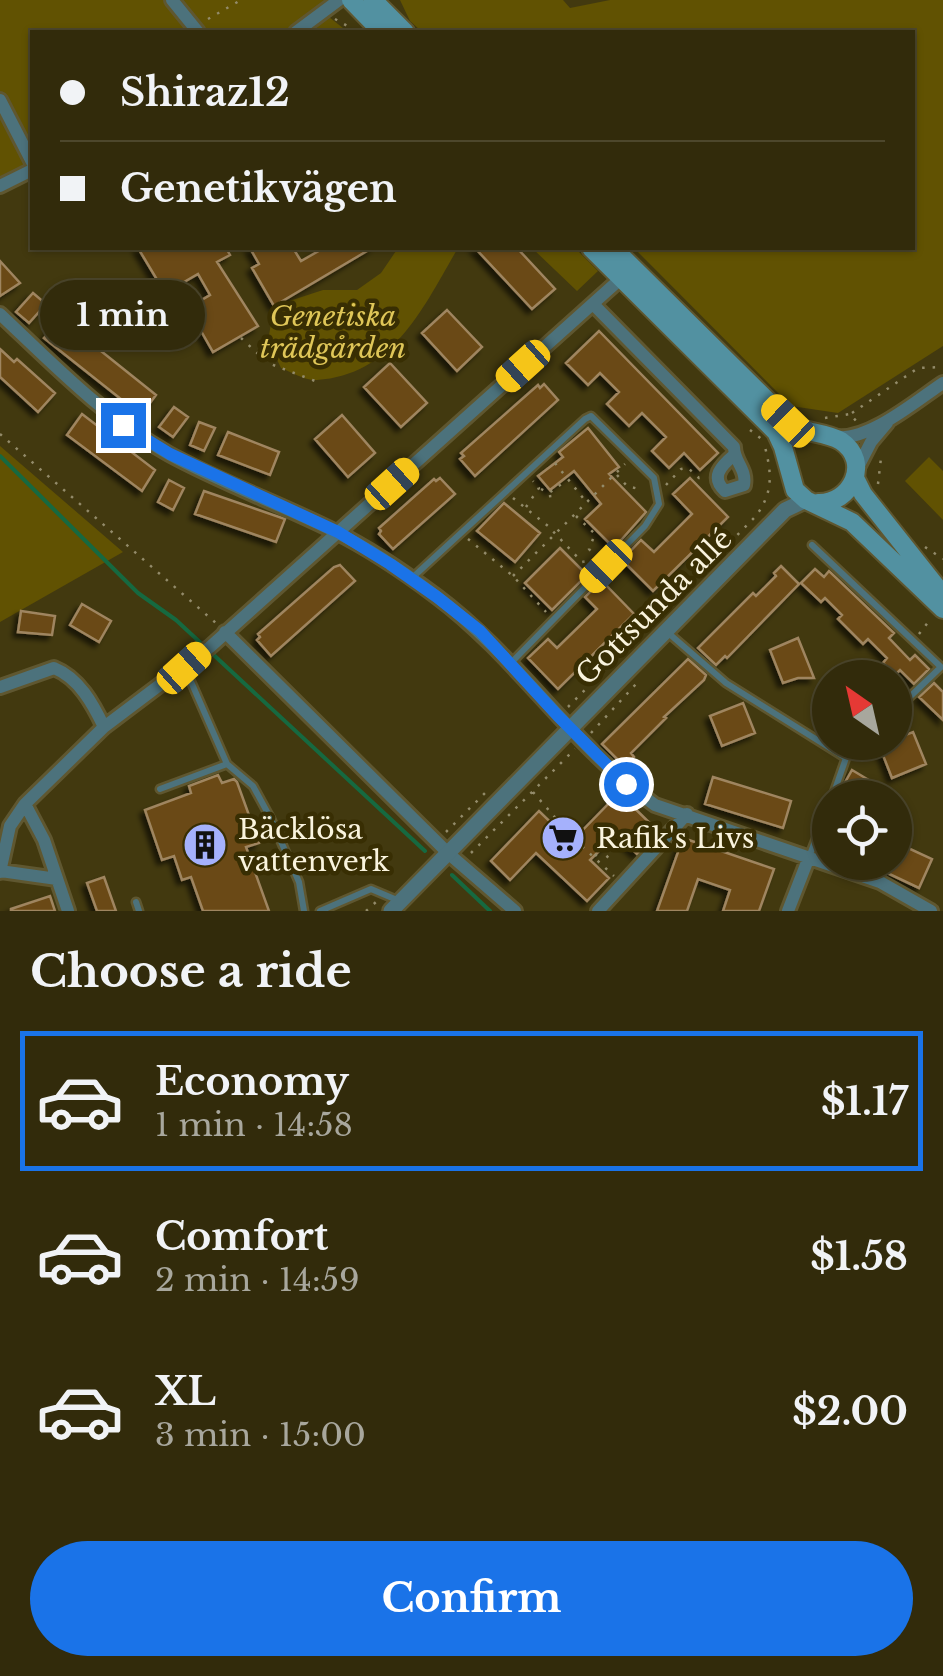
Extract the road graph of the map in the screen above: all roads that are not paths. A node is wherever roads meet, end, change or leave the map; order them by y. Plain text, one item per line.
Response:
1 (172, 0) edge
2 (338, 0) edge
3 (351, 0) edge
4 (373, 0) edge
5 (196, 30) edge
6 (299, 30) edge
7 (380, 30) edge
8 (402, 30) edge
9 (0, 100) edge
10 (30, 162) edge
11 (30, 167) edge
12 (0, 186) edge
13 (594, 250) edge
14 (614, 250) edge
15 (627, 273) junction
16 (593, 304) junction
17 (0, 314) edge
18 (943, 383) edge
19 (890, 420) junction
20 (826, 436) junction
21 (734, 456) dead end
22 (789, 475) junction
23 (856, 475) junction
24 (809, 501) junction
25 (785, 510) junction
26 (338, 532) junction
27 (812, 545) dead end
28 (411, 579) junction
29 (943, 595) edge
30 (938, 612) edge
31 (666, 630) junction
32 (226, 632) junction
33 (510, 664) junction
34 (184, 668) junction
35 (942, 668) edge
36 (0, 687) edge
37 (912, 695) edge
38 (564, 722) junction
39 (104, 728) junction
40 (812, 737) edge
41 (227, 764) junction
42 (160, 789) dead end
43 (25, 804) junction
44 (686, 814) junction
45 (812, 851) edge
46 (810, 856) junction
47 (455, 858) junction
48 (0, 872) edge
49 (57, 880) junction
50 (943, 902) edge
51 (396, 906) edge
52 (68, 911) edge
53 (304, 911) edge
54 (320, 911) edge
55 (515, 911) edge
56 (598, 911) edge
57 (788, 911) edge
58 (933, 911) edge

1 - 5 street
2 - 6 street
3 - 7 main road
4 - 8 main road
9 - 10 street
11 - 12 street
13 - 15 main road
14 - 15 main road
15 - 16 street
15 - 20 main road
15 - 22 main road
16 - 21 street
16 - 26 street
17 - 26 street
18 - 19 street
19 - 20 street
19 - 23 street
20 - 22 main road
20 - 23 main road
22 - 24 main road
22 - 25 street
23 - 24 main road
23 - 29 main road
24 - 25 street, Gottsunda allé
24 - 30 main road
25 - 31 street, Gottsunda allé
26 - 28 street
26 - 32 street
27 - 35 lane
28 - 33 street
28 - 33 lane
31 - 38 street, Gottsunda allé
31 - 40 lane
32 - 34 street
32 - 47 street
33 - 38 street
34 - 39 street
34 - 41 lane
35 - 37 lane
36 - 39 street
38 - 44 street
38 - 47 street, Gottsunda allé
39 - 43 street
41 - 42 lane
41 - 53 lane
43 - 48 street
43 - 49 street
44 - 46 street
44 - 56 street
45 - 46 lane
46 - 57 street
46 - 58 street
47 - 51 street, Gottsunda allé
47 - 55 street
48 - 49 street
49 - 52 street
50 - 58 lane
51 - 54 lane

